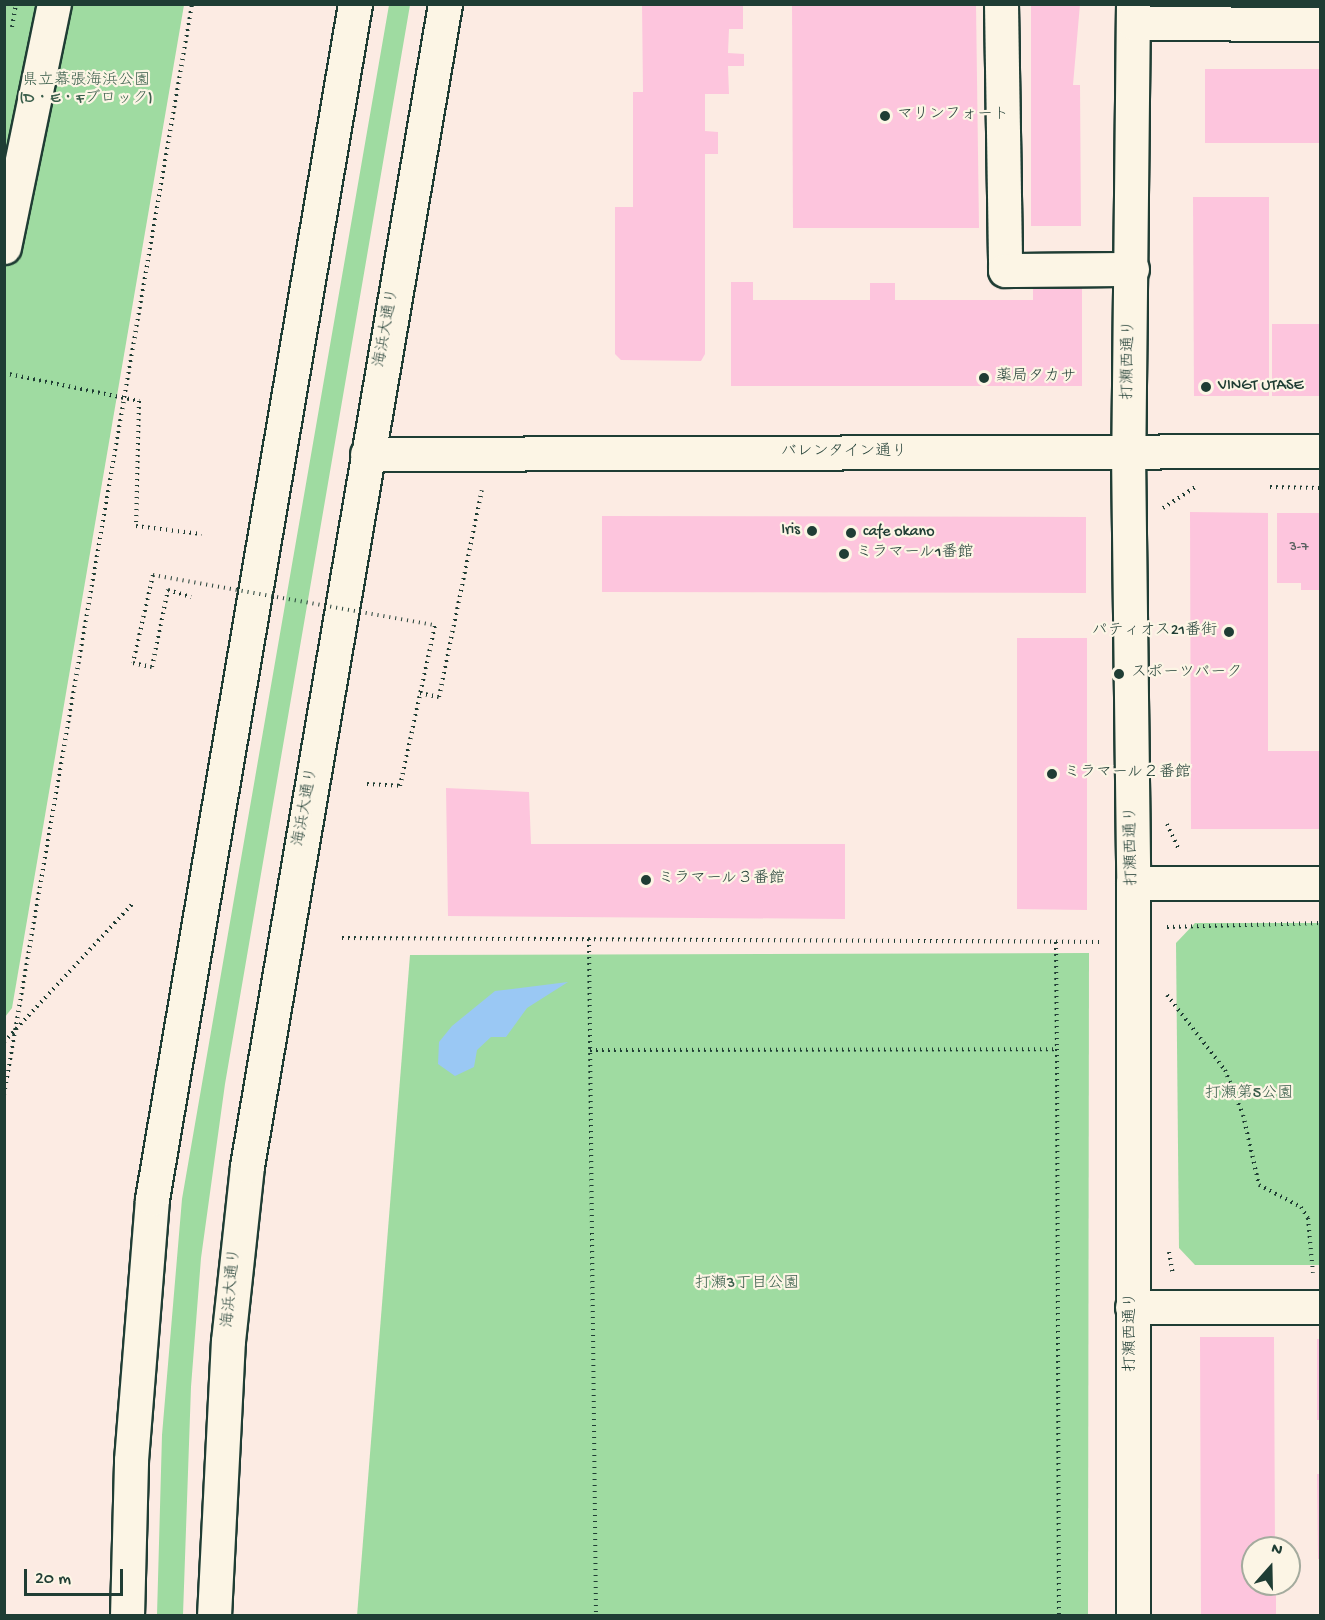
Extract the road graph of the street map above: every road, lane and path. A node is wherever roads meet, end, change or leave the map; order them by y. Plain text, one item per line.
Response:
1 (36, 4) edge
2 (54, 4) edge
3 (192, 4) edge
4 (355, 4) edge
5 (445, 4) edge
6 (1001, 4) edge
7 (1133, 14) edge
8 (1320, 24) edge
9 (4, 188) edge
10 (4, 247) edge
11 (1132, 269) junction
12 (4, 373) edge
13 (123, 400) junction
14 (1128, 451) junction
15 (1320, 451) edge
16 (367, 454) junction
17 (1197, 486) dead end
18 (482, 490) dead end
19 (1163, 519) dead end
20 (202, 534) dead end
21 (191, 597) dead end
22 (420, 693) junction
23 (367, 784) dead end
24 (1167, 814) dead end
25 (1191, 850) dead end
26 (1134, 883) junction
27 (1320, 883) edge
28 (134, 902) dead end
29 (1320, 923) edge
30 (1167, 937) dead end
31 (342, 938) dead end
32 (589, 939) junction
33 (1056, 942) junction
34 (1102, 942) dead end
35 (1167, 984) dead end
36 (1167, 995) junction
37 (1167, 1007) dead end
38 (17, 1024) junction
39 (4, 1042) edge
40 (1057, 1049) junction
41 (590, 1050) junction
42 (4, 1095) edge
43 (1168, 1250) dead end
44 (1184, 1274) dead end
45 (1302, 1274) dead end
46 (1313, 1274) junction
47 (1320, 1274) edge
48 (1320, 1306) edge
49 (1132, 1307) junction
50 (127, 1616) edge
51 (214, 1616) edge
52 (596, 1616) edge
53 (1059, 1616) edge
54 (1133, 1616) edge

1 - 9 street
2 - 10 street
3 - 13 path
4 - 50 street
5 - 16 street, 海浜大通り
6 - 11 street
7 - 8 street
7 - 11 street, 打瀬西通り
11 - 14 street, 打瀬西通り
12 - 13 path
13 - 20 path
13 - 38 path
14 - 15 street, バレンタイン通り
14 - 16 street, バレンタイン通り
14 - 26 street, 打瀬西通り
16 - 51 street, 海浜大通り
17 - 19 path
18 - 22 path
21 - 22 path, bridge
22 - 23 path
24 - 25 path
26 - 27 street
26 - 49 street, 打瀬西通り
28 - 38 path
29 - 30 path
31 - 32 path
32 - 33 path
32 - 41 path
33 - 34 path
33 - 40 path
35 - 36 path
36 - 37 path
36 - 46 path
38 - 39 path
38 - 42 path
40 - 41 path
40 - 53 path
41 - 52 path
43 - 44 path
45 - 46 path
46 - 47 path
48 - 49 street
49 - 54 street, 打瀬西通り

